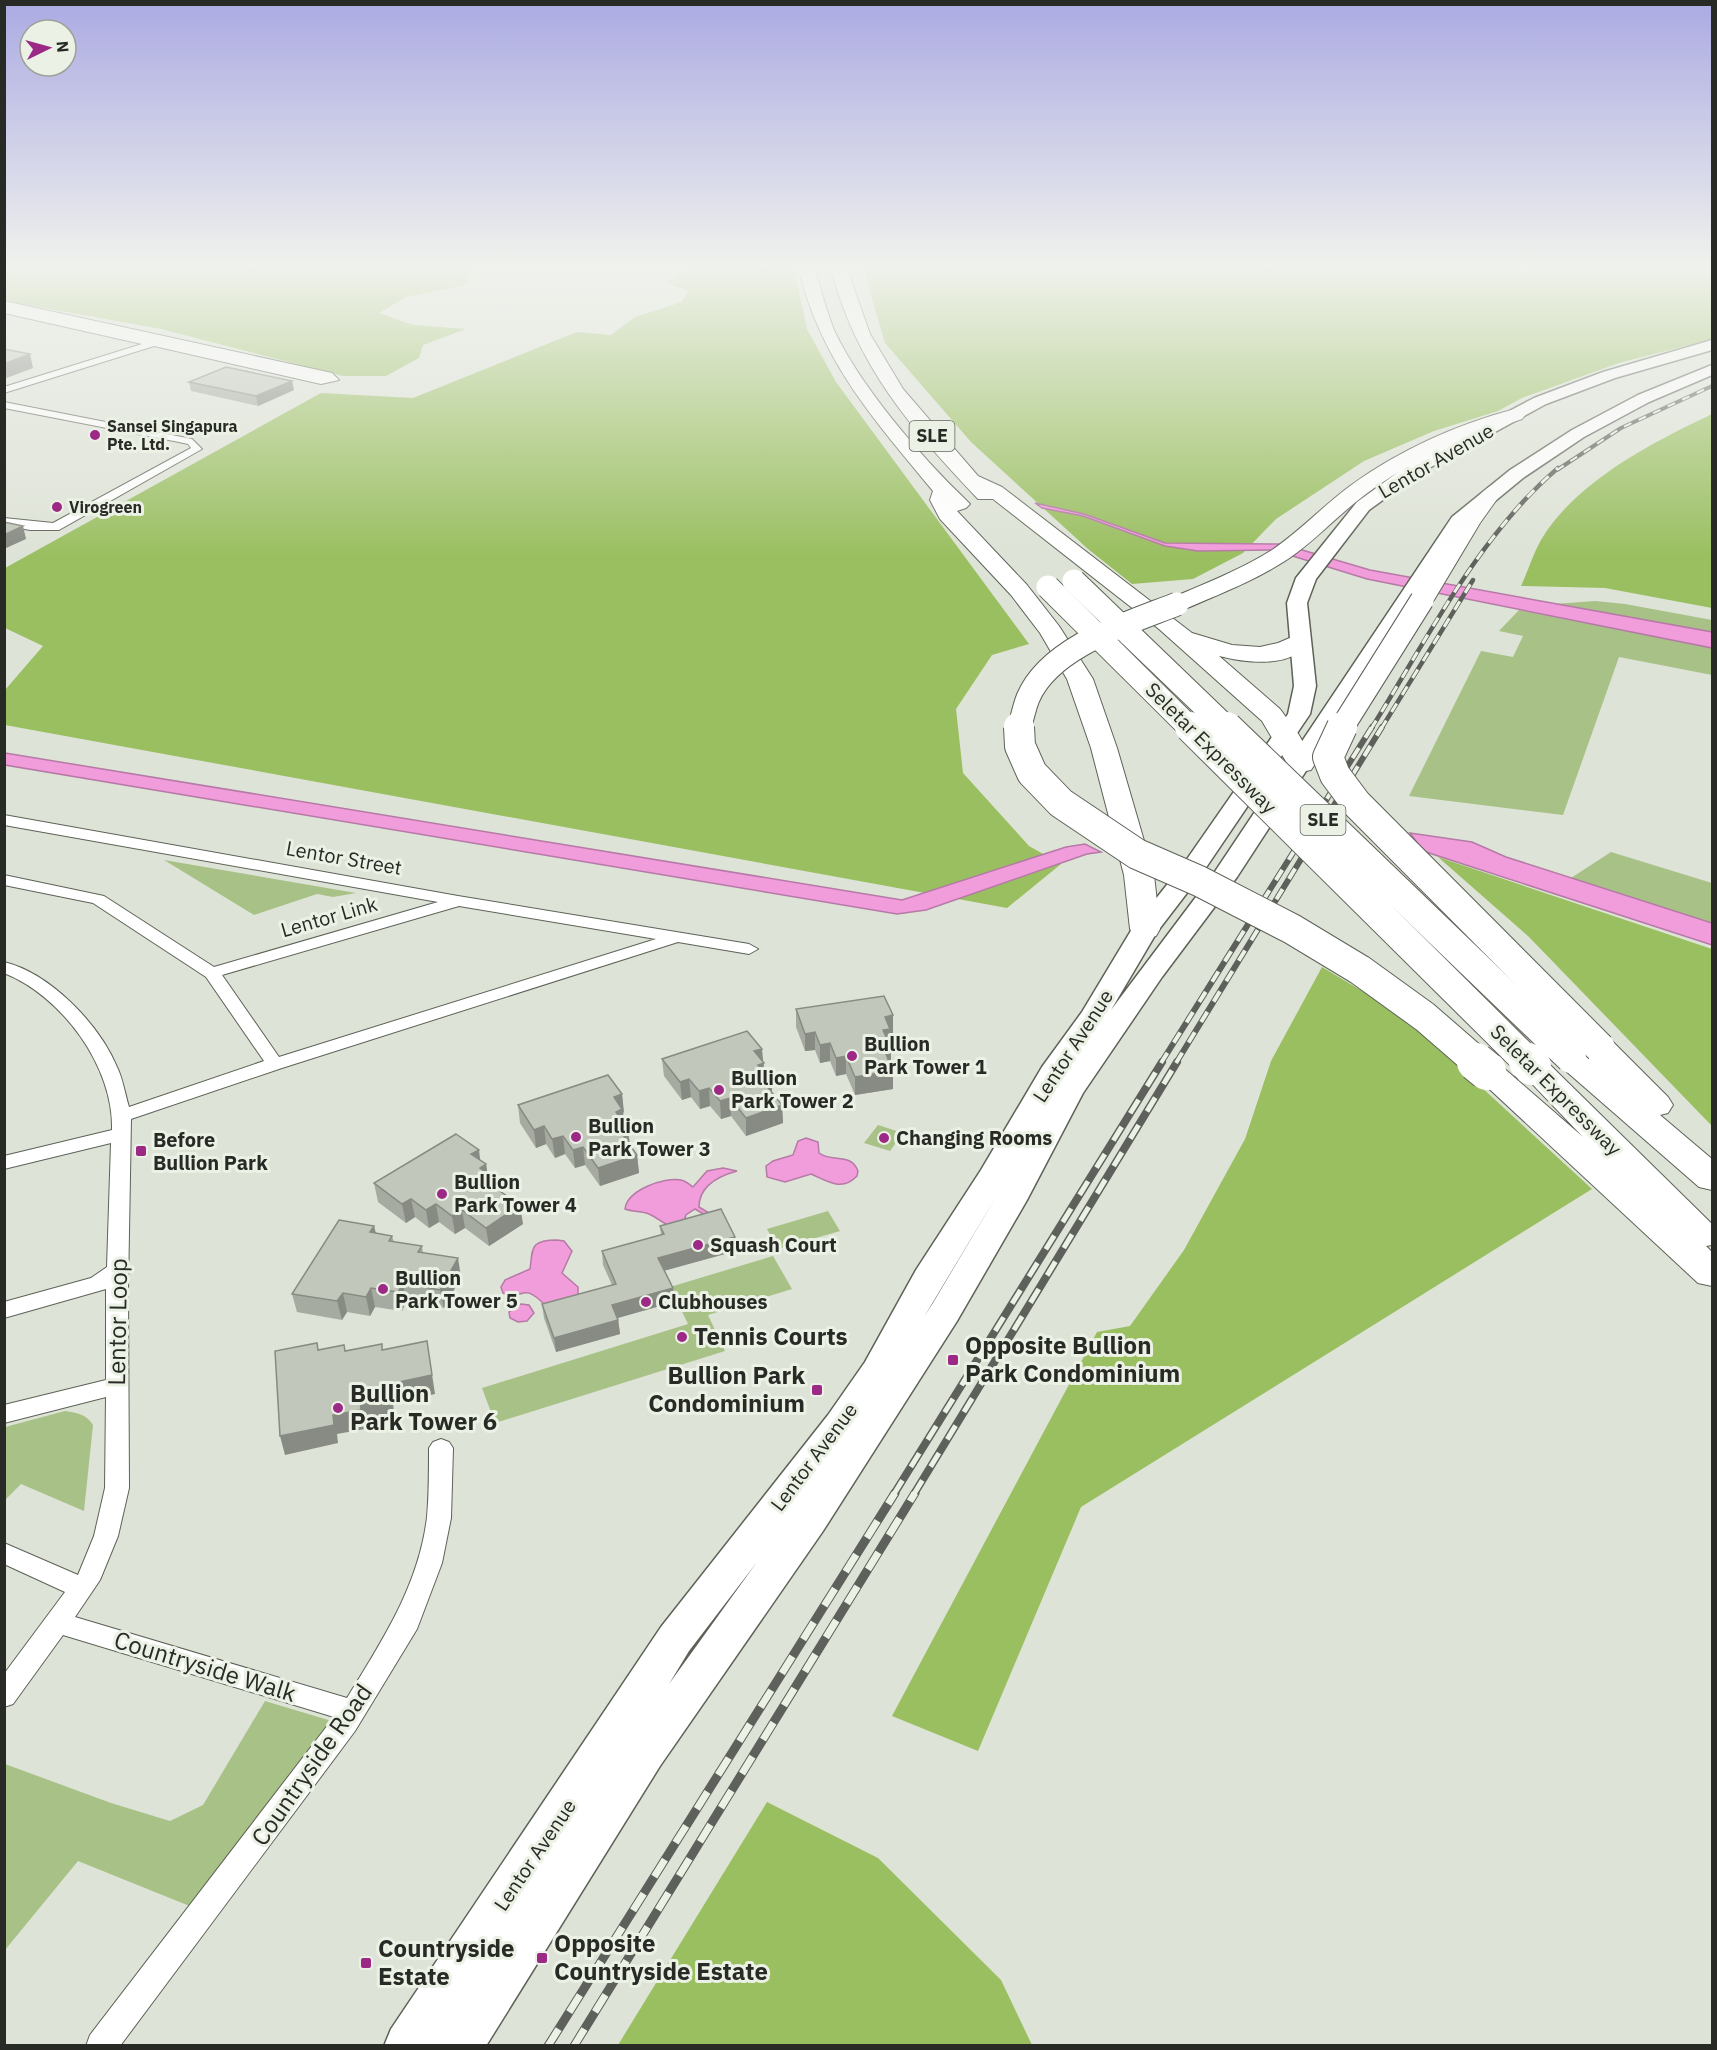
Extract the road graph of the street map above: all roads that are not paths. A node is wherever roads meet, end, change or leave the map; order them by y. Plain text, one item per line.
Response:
1 (85, 365) edge
2 (255, 365) edge
3 (276, 365) edge
4 (846, 365) edge
5 (875, 365) edge
6 (1648, 365) edge
7 (1713, 370) edge
8 (4, 390) edge
9 (4, 405) edge
10 (1515, 415) junction
11 (957, 485) junction
12 (1492, 492) joint
13 (4, 521) edge
14 (1431, 575) junction
15 (1061, 584) junction
16 (1184, 638) junction
17 (1299, 641) junction
18 (1286, 735) junction
19 (1301, 764) junction
20 (4, 820) edge
21 (1209, 872) junction
22 (4, 880) edge
23 (458, 901) junction
24 (1145, 929) junction
25 (676, 938) junction
26 (749, 950) dead end
27 (4, 967) edge
28 (212, 973) junction
29 (1586, 1053) junction
30 (275, 1064) junction
31 (122, 1125) junction
32 (4, 1163) edge
33 (1713, 1164) edge
34 (1713, 1178) edge
35 (1713, 1247) edge
36 (1713, 1273) edge
37 (111, 1281) junction
38 (4, 1310) edge
39 (116, 1386) junction
40 (4, 1414) edge
41 (441, 1448) dead end
42 (4, 1553) edge
43 (82, 1589) junction
44 (58, 1623) junction
45 (4, 1696) edge
46 (352, 1711) junction
47 (101, 2046) edge
48 (408, 2046) edge
49 (457, 2046) edge

1 - 8 street
2 - 3 street
4 - 11 highway, Seletar Expressway / SLE
5 - 11 highway, Seletar Expressway / SLE
6 - 10 main road, Lentor Avenue
7 - 12 main road
9 - 13 street
10 - 17 main road, Lentor Avenue
10 - 36 highway, bridge
11 - 15 highway, Seletar Expressway / SLE
11 - 16 highway
11 - 24 highway
12 - 14 highway
14 - 19 main road, Lentor Avenue
14 - 29 highway, bridge
15 - 29 highway, Seletar Expressway / SLE, bridge
15 - 35 highway, Seletar Expressway / SLE, bridge
16 - 17 highway
16 - 18 highway
17 - 18 main road, Lentor Avenue
18 - 19 highway
18 - 21 main road, Lentor Avenue
19 - 21 main road, Lentor Avenue
20 - 23 street, Lentor Street
21 - 24 main road, Lentor Avenue
21 - 49 main road, Lentor Avenue
22 - 28 street
23 - 25 street, Lentor Street
23 - 28 street, Lentor Link
24 - 48 main road, Lentor Avenue
25 - 26 street, Lentor Street
25 - 30 street, Lentor Street
27 - 31 street, Lentor Loop
28 - 30 street
29 - 33 highway
29 - 34 highway, Seletar Expressway / SLE
30 - 31 street, Lentor Street
31 - 32 street, Lentor Street
31 - 37 street, Lentor Loop
37 - 38 street
37 - 39 street, Lentor Loop
39 - 40 street
39 - 43 street, Lentor Loop
41 - 46 street, Countryside Road
42 - 43 street
43 - 44 street, Lentor Loop
44 - 45 street, Lentor Loop
44 - 46 street, Countryside Walk
46 - 47 street, Countryside Road

